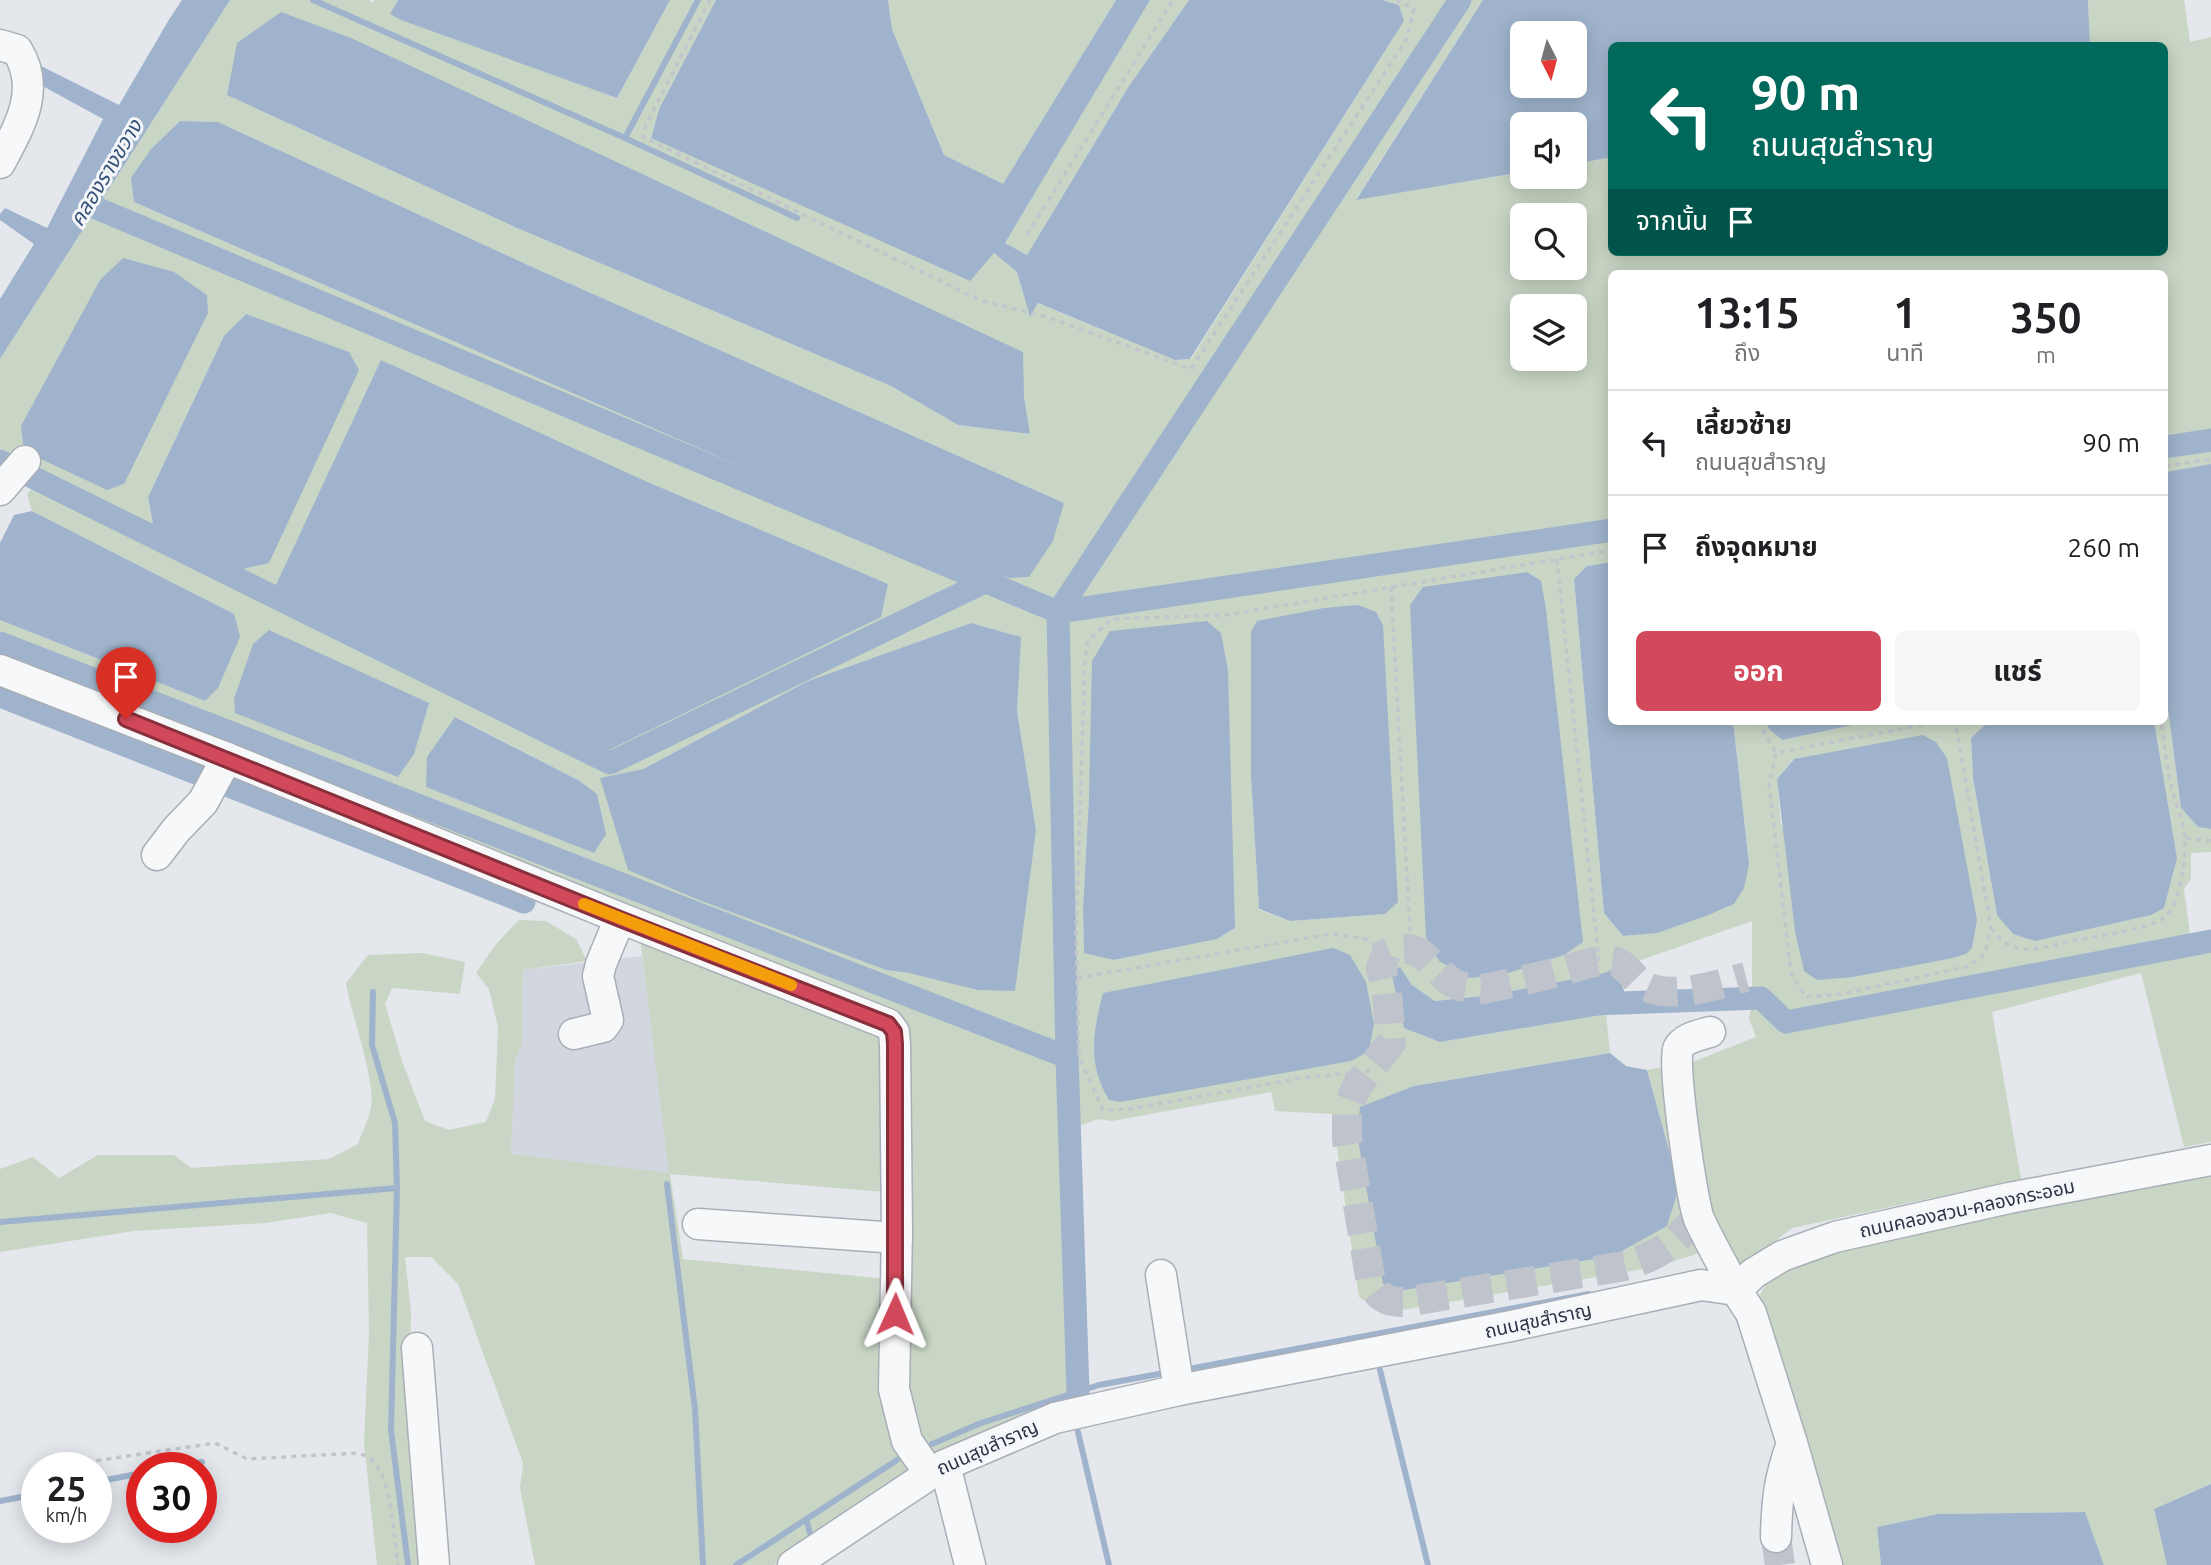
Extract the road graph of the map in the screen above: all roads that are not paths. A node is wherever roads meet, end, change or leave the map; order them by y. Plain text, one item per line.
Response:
1 (0, 45) edge
2 (0, 163) edge
3 (25, 461) dead end
4 (0, 490) edge
5 (0, 670) edge
6 (227, 758) junction
7 (157, 855) dead end
8 (620, 919) junction
9 (1710, 1032) dead end
10 (573, 1034) dead end
11 (2211, 1160) edge
12 (698, 1224) dead end
13 (897, 1238) junction
14 (1161, 1275) dead end
15 (1736, 1290) junction
16 (416, 1348) dead end
17 (1180, 1390) junction
18 (1792, 1443) junction
19 (938, 1469) junction
20 (1776, 1537) tunnel mouth
21 (434, 1565) edge
22 (793, 1565) edge
23 (970, 1565) edge
24 (1827, 1565) edge

1 - 2 street
3 - 4 street
5 - 6 street, ถนนสุขสำราญ
6 - 7 street
6 - 8 street, ถนนสุขสำราญ
8 - 10 street
8 - 13 street, ถนนสุขสำราญ
9 - 15 street
11 - 15 street, ถนนคลองสวน-คลองกระออม
12 - 13 street
13 - 19 street, ถนนสุขสำราญ
14 - 17 street
15 - 17 street, ถนนสุขสำราญ
15 - 18 street
16 - 21 street
17 - 19 street, ถนนสุขสำราญ
18 - 20 street
18 - 24 street
19 - 22 street
19 - 23 street

